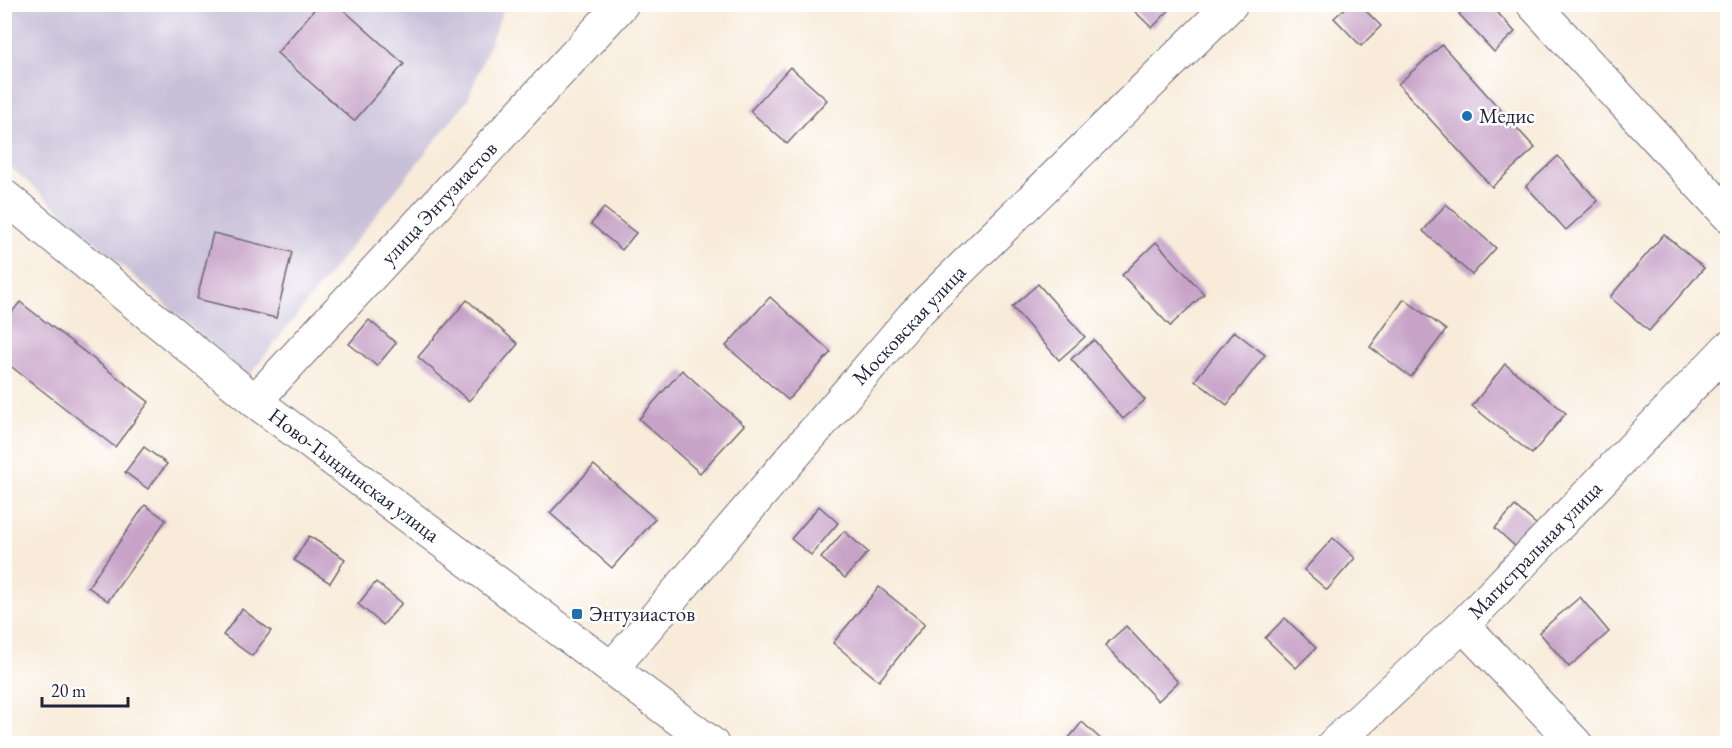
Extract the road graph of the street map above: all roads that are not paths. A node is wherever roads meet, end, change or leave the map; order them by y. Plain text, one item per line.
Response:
1 (622, 4) edge
2 (1231, 4) edge
3 (1533, 4) edge
4 (4, 196) edge
5 (1728, 215) edge
6 (1728, 348) edge
7 (255, 400) junction
8 (1463, 625) junction
9 (612, 668) junction
10 (712, 744) edge
11 (1334, 744) edge
12 (1575, 744) edge

1 - 7 street, улица Энтузиастов
2 - 9 street, Московская улица
3 - 5 street
4 - 7 street, Ново-Тындинская улица
6 - 8 street, Магистральная улица
7 - 9 street, Ново-Тындинская улица
8 - 11 street, Магистральная улица
8 - 12 street
9 - 10 street, Ново-Тындинская улица

